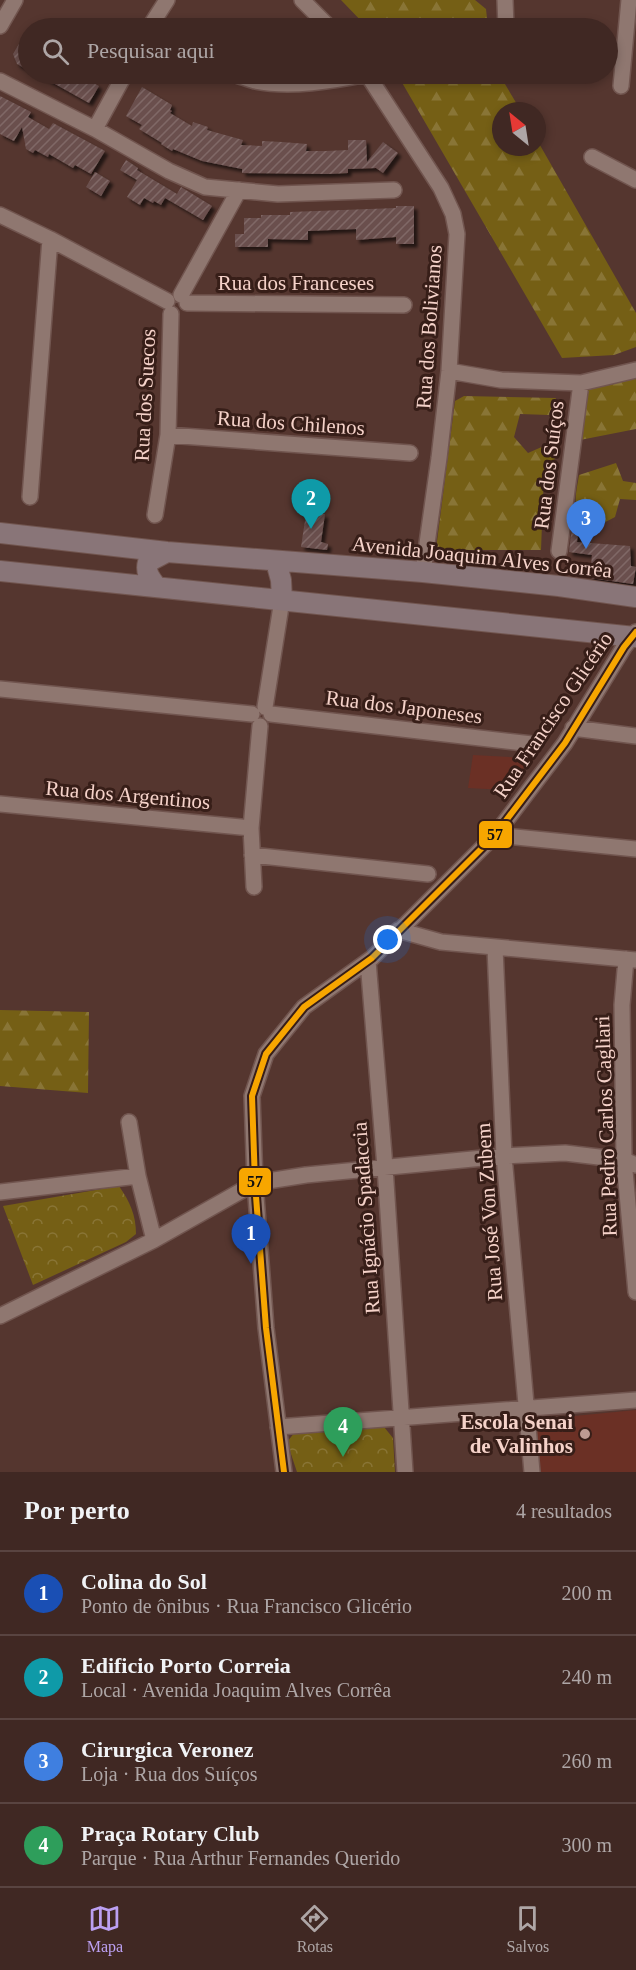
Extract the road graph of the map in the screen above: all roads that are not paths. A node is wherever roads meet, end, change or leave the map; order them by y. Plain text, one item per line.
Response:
1 (15, 0) edge
2 (166, 0) edge
3 (302, 0) edge
4 (504, 0) edge
5 (629, 0) edge
6 (155, 18) edge
7 (320, 18) edge
8 (505, 18) edge
9 (0, 26) edge
10 (0, 81) edge
11 (120, 84) edge
12 (373, 84) edge
13 (621, 86) dead end
14 (95, 129) junction
15 (592, 157) dead end
16 (636, 180) edge
17 (239, 190) junction
18 (394, 190) dead end
19 (0, 214) edge
20 (50, 239) junction
21 (177, 304) junction
22 (404, 305) dead end
23 (636, 370) edge
24 (449, 371) junction
25 (581, 383) junction
26 (168, 435) junction
27 (410, 453) dead end
28 (30, 497) dead end
29 (155, 515) dead end
30 (0, 533) edge
31 (559, 551) dead end
32 (167, 552) junction
33 (276, 562) junction
34 (0, 572) edge
35 (423, 572) junction
36 (156, 586) junction
37 (636, 597) edge
38 (282, 600) junction
39 (635, 635) edge
40 (0, 689) edge
41 (262, 715) junction
42 (573, 728) junction
43 (636, 736) edge
44 (532, 744) dead end
45 (0, 804) edge
46 (251, 828) junction
47 (495, 835) junction
48 (636, 849) edge
49 (252, 855) junction
50 (428, 874) dead end
51 (254, 887) dead end
52 (398, 930) junction
53 (495, 948) junction
54 (631, 959) edge
55 (368, 962) junction
56 (129, 1122) dead end
57 (504, 1156) junction
58 (630, 1162) edge
59 (385, 1167) junction
60 (138, 1176) junction
61 (255, 1183) junction
62 (0, 1192) edge
63 (154, 1240) junction
64 (636, 1292) edge
65 (0, 1317) edge
66 (636, 1400) edge
67 (526, 1409) junction
68 (402, 1416) junction
69 (278, 1427) junction
70 (284, 1472) edge
71 (405, 1472) edge
72 (532, 1472) edge

1 - 9 street
2 - 6 street
3 - 7 street
4 - 8 street
5 - 13 street
10 - 14 street
11 - 14 street
12 - 24 street, Rua dos Bolivianos
14 - 17 street
15 - 16 street
17 - 18 street
17 - 21 street, Rua dos Suecos
19 - 20 street, Rua dos Franceses
20 - 21 street, Rua dos Franceses
20 - 28 street
21 - 22 street, Rua dos Franceses
21 - 26 street, Rua dos Suecos
23 - 25 street
24 - 25 street
24 - 35 street, Rua dos Bolivianos
25 - 31 street, Rua dos Suíços
26 - 27 street, Rua dos Chilenos
26 - 29 street, Rua dos Suecos
30 - 32 main road, Avenida Joaquim Alves Corrêa
32 - 33 main road, Avenida Joaquim Alves Corrêa
32 - 36 main road
33 - 35 main road, Avenida Joaquim Alves Corrêa
33 - 38 main road
34 - 36 main road
35 - 37 main road, Avenida Joaquim Alves Corrêa
36 - 38 main road
38 - 39 main road
38 - 41 street
39 - 42 street, Rua Francisco Glicério
40 - 41 street, Rua dos Japoneses
41 - 44 street, Rua dos Japoneses
41 - 46 street
42 - 43 street
42 - 47 street, Rua Francisco Glicério
45 - 46 street, Rua dos Argentinos
46 - 49 street
47 - 48 street
47 - 52 street, Rua Francisco Glicério
49 - 50 street
49 - 51 street
52 - 53 street
52 - 55 street, Rua Francisco Glicério
53 - 54 street
53 - 57 street, Rua José Von Zubem
54 - 58 street, Rua Pedro Carlos Cagliari
55 - 59 street, Rua Ignácio Spadaccia
55 - 61 street, Rua Francisco Glicério
56 - 60 street
57 - 58 street
57 - 59 street
57 - 67 street, Rua José Von Zubem
58 - 64 street, Rua Pedro Carlos Cagliari
59 - 61 street
59 - 68 street, Rua Ignácio Spadaccia
60 - 62 street
60 - 63 street
61 - 63 street
61 - 69 street, Rua Francisco Glicério
63 - 65 street
66 - 67 street
67 - 68 street
67 - 72 street, Rua José Von Zubem
68 - 69 street
68 - 71 street, Rua Ignácio Spadaccia
69 - 70 street, Rua Francisco Glicério

